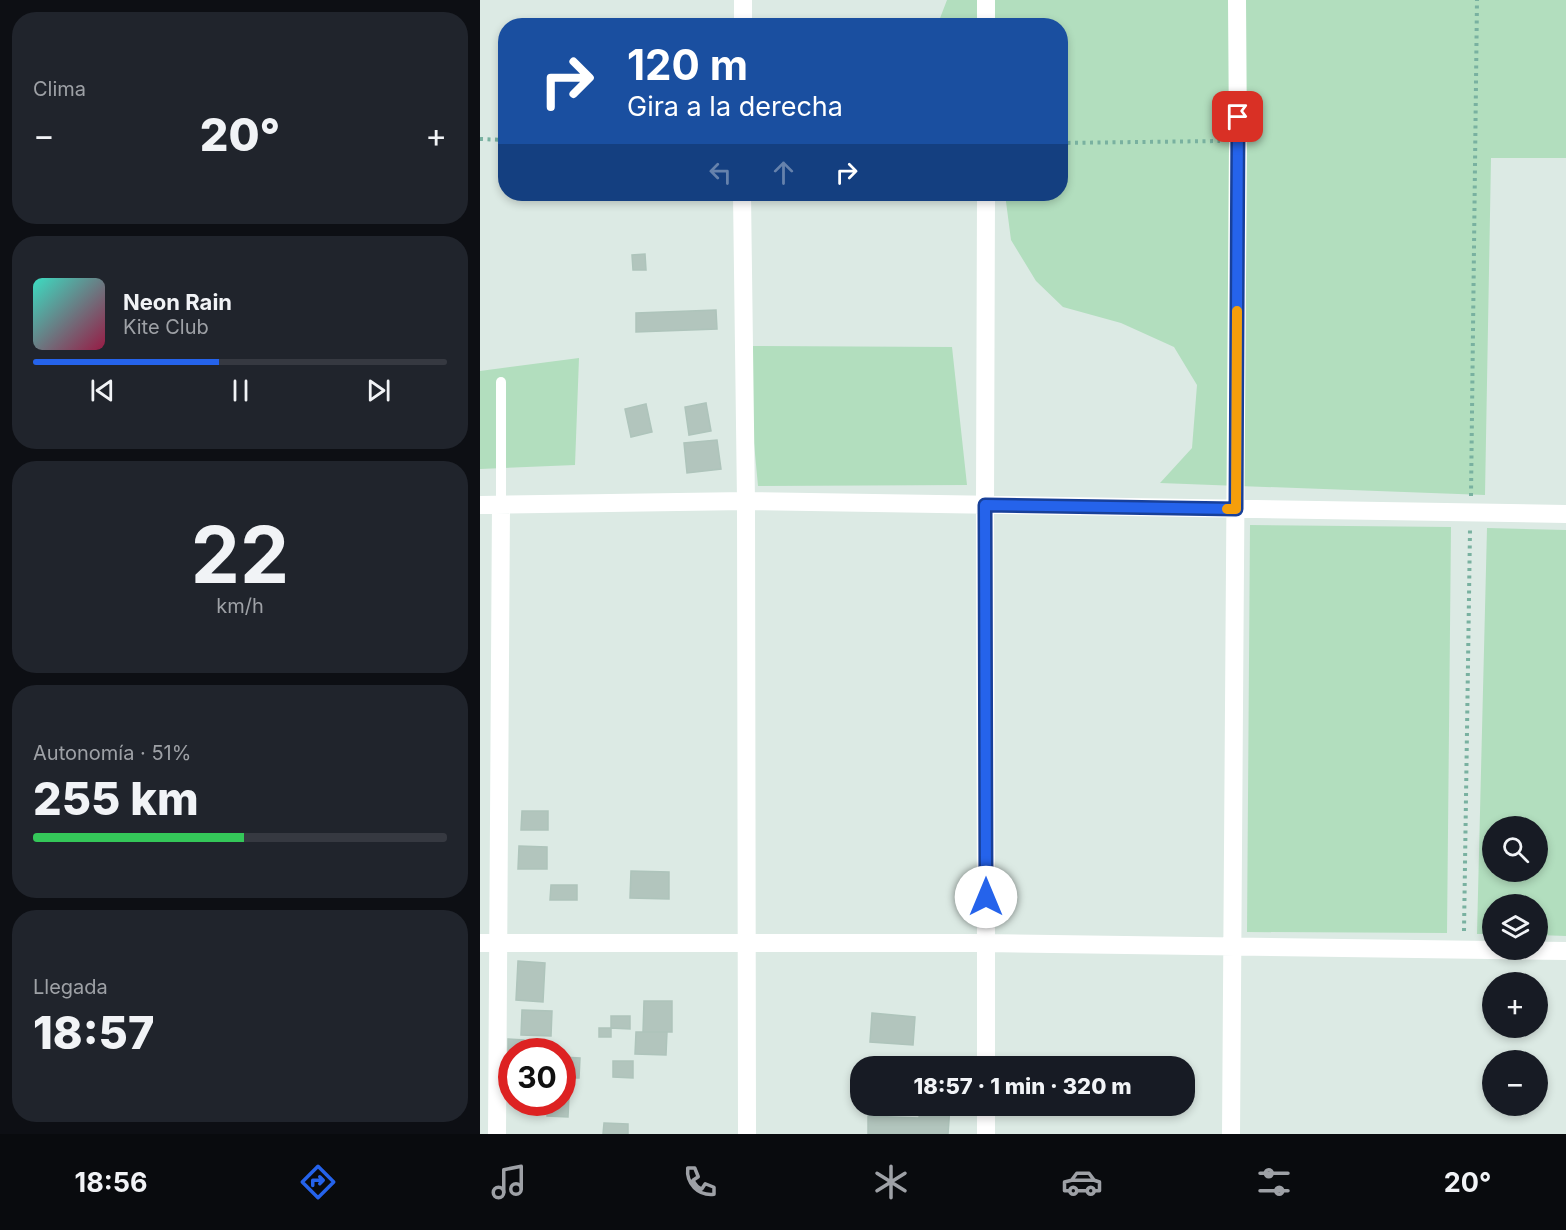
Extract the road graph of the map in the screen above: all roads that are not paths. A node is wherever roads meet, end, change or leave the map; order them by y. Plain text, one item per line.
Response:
1 (743, 0) edge
2 (986, 0) edge
3 (1237, 0) edge
4 (743, 18) edge
5 (986, 18) edge
6 (742, 201) edge
7 (986, 201) edge
8 (501, 382) dead end
9 (746, 501) junction
10 (501, 504) junction
11 (480, 505) edge
12 (985, 505) junction
13 (1236, 509) junction
14 (1566, 514) edge
15 (747, 942) junction
16 (480, 943) edge
17 (498, 943) junction
18 (986, 943) junction
19 (1232, 946) junction
20 (1566, 951) edge
21 (986, 1056) edge
22 (986, 1116) edge
23 (497, 1134) edge
24 (747, 1134) edge
25 (986, 1134) edge
26 (1231, 1134) edge

1 - 4 street
2 - 5 street
3 - 13 street
6 - 9 street
7 - 12 street
8 - 10 lane
9 - 10 street
9 - 12 street
9 - 15 street
10 - 11 street
10 - 17 street
12 - 13 street
12 - 18 street
13 - 14 street
13 - 19 street
15 - 17 street
15 - 18 street
15 - 24 street
16 - 17 street
17 - 23 street
18 - 19 street
18 - 21 street
19 - 20 street
19 - 26 street
22 - 25 street

